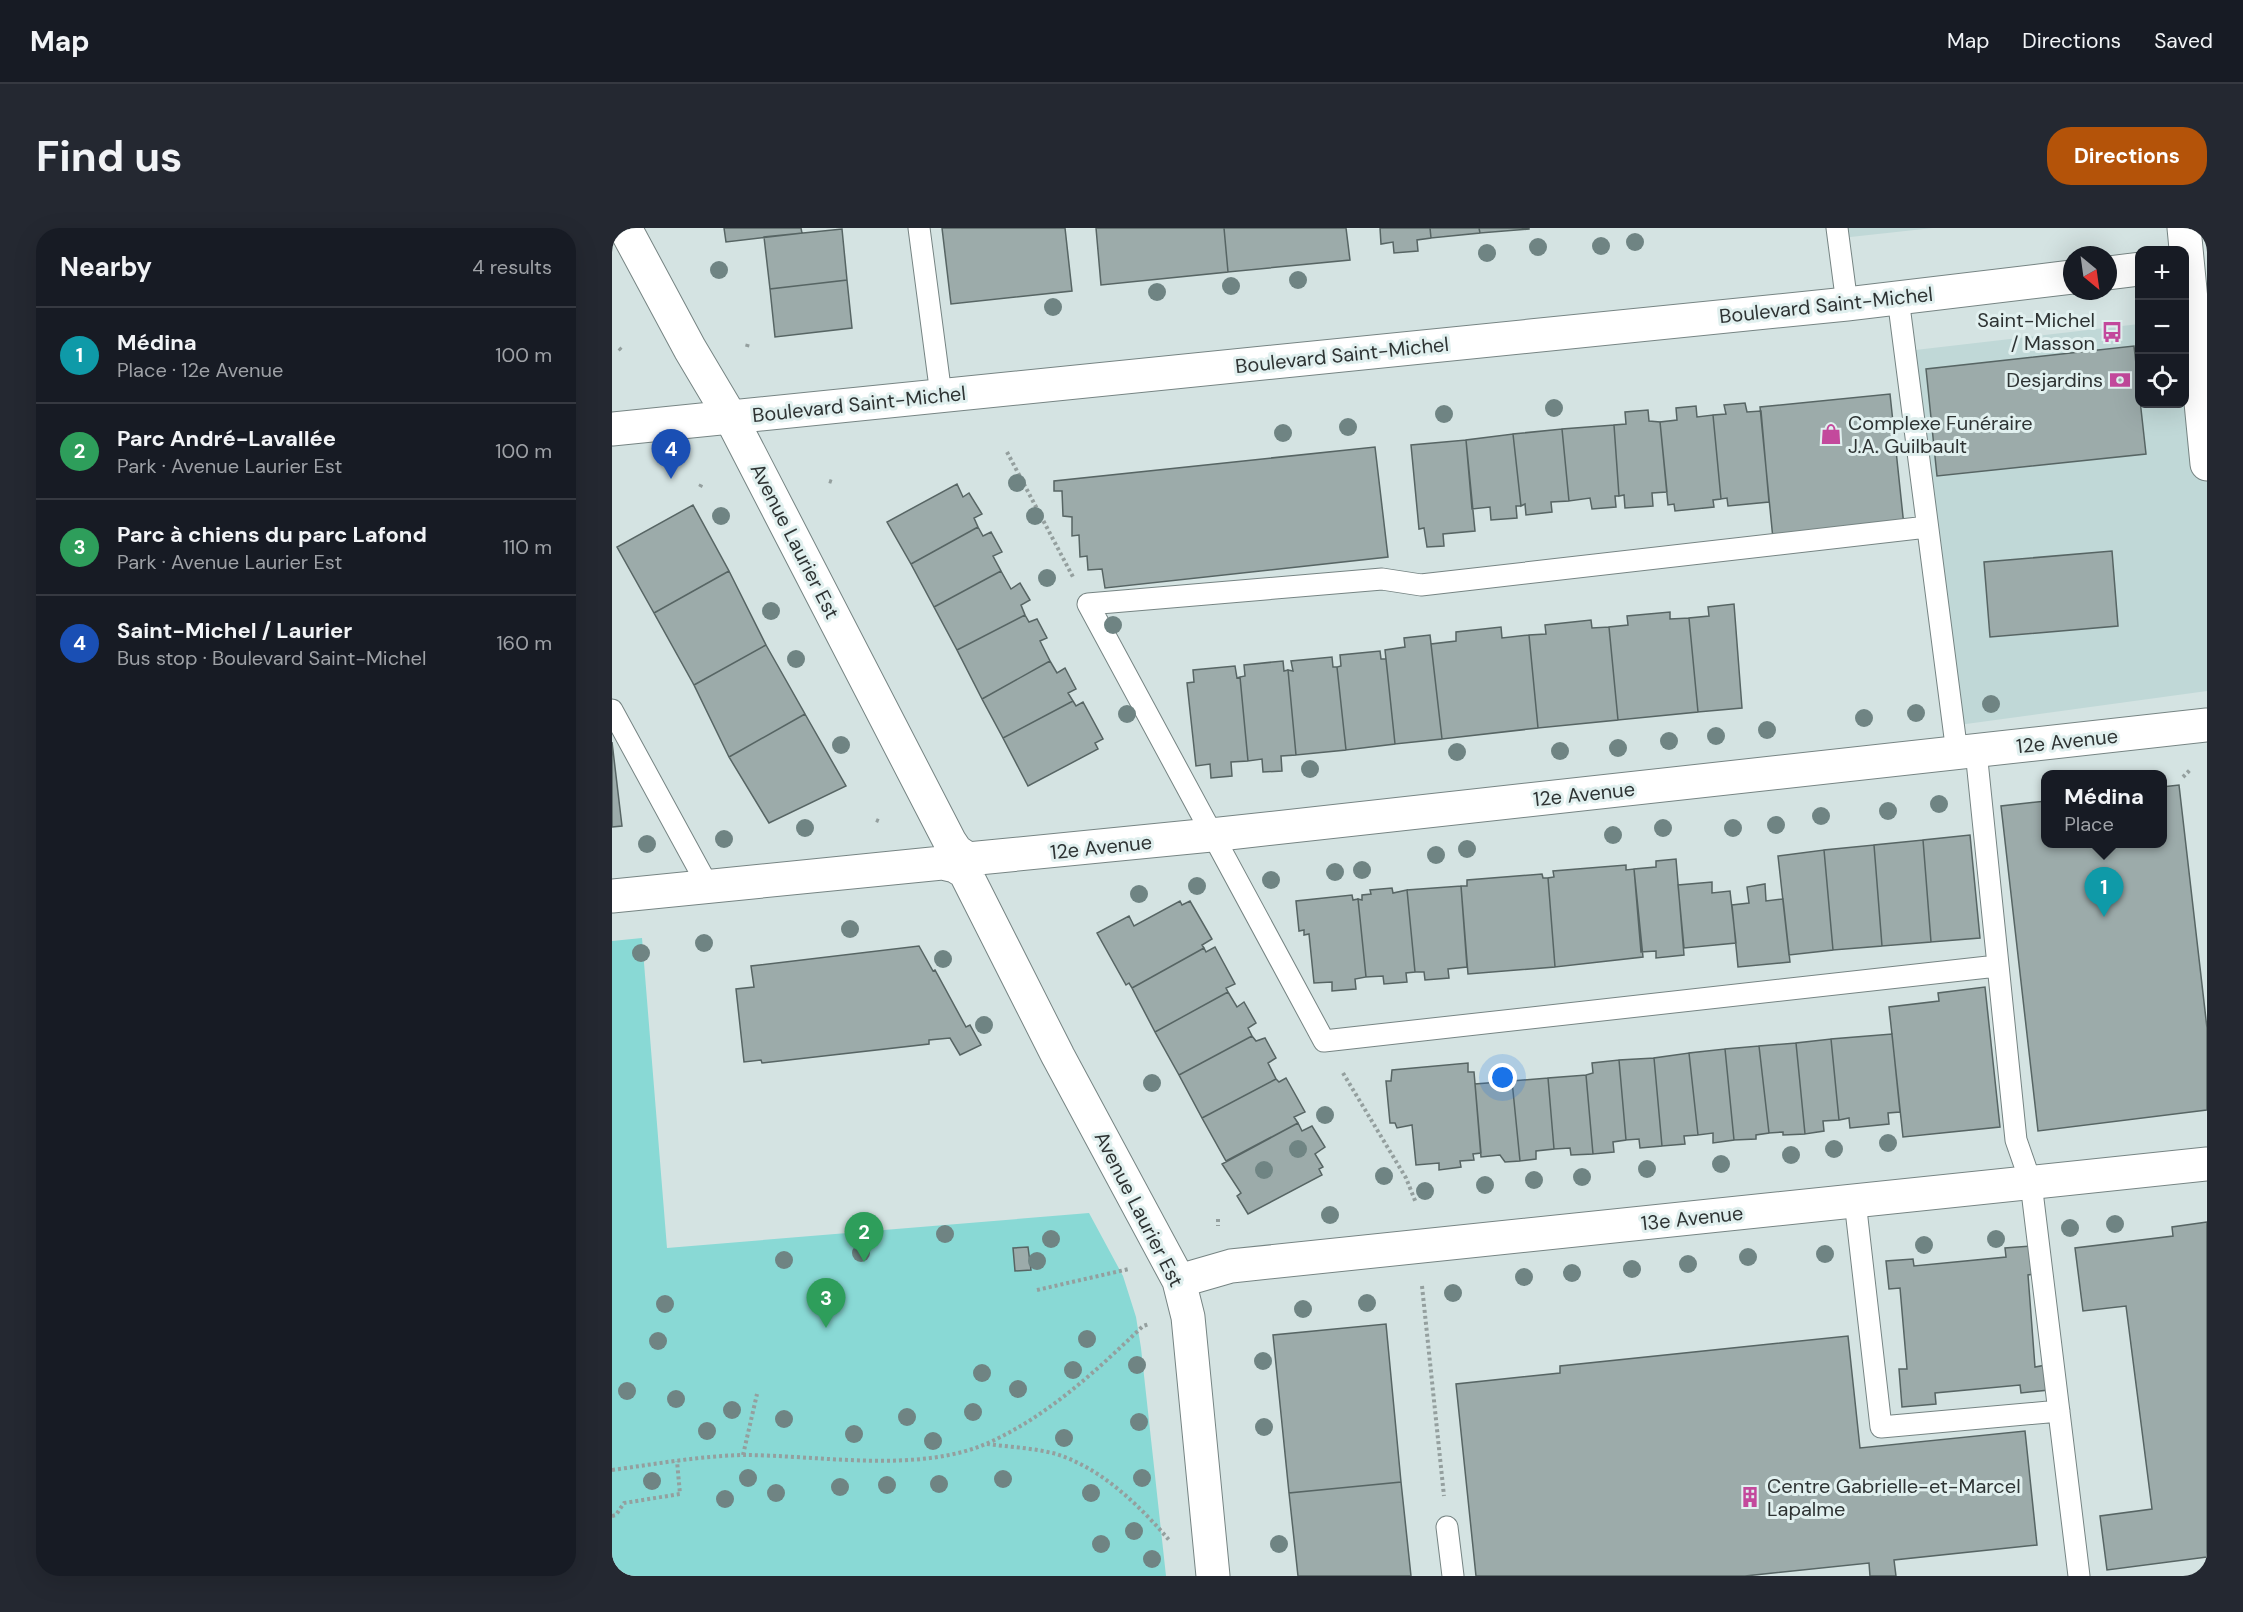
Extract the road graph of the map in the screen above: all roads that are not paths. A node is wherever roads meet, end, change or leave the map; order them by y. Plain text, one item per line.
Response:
1 (624, 228) edge
2 (919, 228) edge
3 (1837, 228) edge
4 (2184, 228) edge
5 (2193, 263) edge
6 (2135, 270) edge
7 (2117, 272) edge
8 (2063, 279) edge
9 (1898, 298) junction
10 (1846, 304) junction
11 (941, 395) junction
12 (731, 418) junction
13 (612, 429) edge
14 (2207, 464) edge
15 (1927, 527) junction
16 (612, 710) edge
17 (2207, 725) edge
18 (1966, 752) junction
19 (1211, 835) junction
20 (963, 864) junction
21 (708, 885) junction
22 (612, 896) edge
23 (1997, 966) junction
24 (2207, 1164) edge
25 (2031, 1183) junction
26 (1855, 1201) junction
27 (1179, 1281) junction
28 (2059, 1411) junction
29 (1448, 1527) road end
30 (1213, 1576) edge
31 (1453, 1576) edge
32 (2079, 1576) edge

1 - 12 street, Avenue Laurier Est
2 - 11 lane
3 - 10 lane
4 - 5 street
5 - 14 street
6 - 7 street
8 - 9 street, Boulevard Saint-Michel
9 - 10 street, Boulevard Saint-Michel
9 - 15 lane
10 - 11 street, Boulevard Saint-Michel
11 - 12 street, Boulevard Saint-Michel
12 - 13 street, Boulevard Saint-Michel
12 - 20 street, Avenue Laurier Est
15 - 18 lane
15 - 19 lane
16 - 21 lane
17 - 18 street, 12e Avenue
18 - 19 street, 12e Avenue
18 - 23 lane
19 - 20 street, 12e Avenue
19 - 23 lane
20 - 21 street, 12e Avenue
20 - 27 street, Avenue Laurier Est
21 - 22 street, 12e Avenue
23 - 25 lane
24 - 25 street, 13e Avenue
25 - 26 street, 13e Avenue
25 - 28 lane
26 - 27 street, 13e Avenue
26 - 28 lane
27 - 30 street, Avenue Laurier Est
28 - 32 lane
29 - 31 lane

